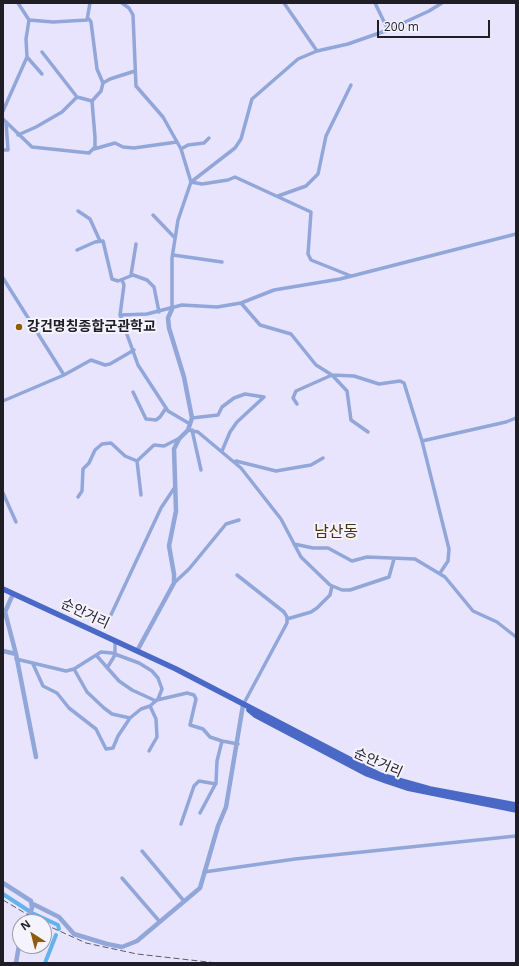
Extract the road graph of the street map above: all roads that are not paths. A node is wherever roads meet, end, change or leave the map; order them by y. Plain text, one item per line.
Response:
1 (18, 3) edge
2 (90, 3) edge
3 (122, 3) edge
4 (284, 3) edge
5 (375, 3) edge
6 (442, 3) edge
7 (89, 19) junction
8 (29, 20) junction
9 (388, 30) junction
10 (42, 52) dead end
11 (316, 52) junction
12 (27, 57) junction
13 (135, 71) junction
14 (42, 74) dead end
15 (104, 83) junction
16 (351, 85) dead end
17 (77, 97) junction
18 (92, 101) junction
19 (3, 111) edge
20 (4, 120) edge
21 (18, 134) junction
22 (209, 138) dead end
23 (177, 142) junction
24 (94, 149) junction
25 (181, 149) junction
26 (3, 150) edge
27 (192, 182) junction
28 (278, 196) junction
29 (78, 211) dead end
30 (152, 215) dead end
31 (516, 234) edge
32 (175, 238) junction
33 (100, 241) junction
34 (136, 244) dead end
35 (77, 250) dead end
36 (173, 256) junction
37 (222, 262) dead end
38 (131, 275) junction
39 (351, 276) junction
40 (3, 278) edge
41 (122, 280) junction
42 (241, 303) junction
43 (172, 309) junction
44 (159, 312) junction
45 (120, 315) junction
46 (134, 350) junction
47 (64, 375) junction
48 (332, 376) junction
49 (134, 392) dead end
50 (3, 401) edge
51 (297, 404) dead end
52 (166, 408) junction
53 (192, 418) junction
54 (516, 418) edge
55 (190, 424) junction
56 (190, 430) junction
57 (368, 432) dead end
58 (179, 439) junction
59 (422, 441) junction
60 (222, 451) junction
61 (323, 458) dead end
62 (137, 461) junction
63 (235, 461) junction
64 (201, 470) dead end
65 (175, 487) junction
66 (3, 493) edge
67 (141, 495) dead end
68 (78, 497) dead end
69 (240, 520) dead end
70 (16, 522) dead end
71 (294, 544) junction
72 (394, 559) junction
73 (440, 573) junction
74 (237, 575) dead end
75 (174, 583) junction
76 (332, 586) junction
77 (3, 590) edge
78 (13, 594) junction
79 (110, 617) dead end
80 (287, 619) junction
81 (516, 637) edge
82 (115, 641) junction
83 (137, 650) junction
84 (3, 651) edge
85 (16, 654) junction
86 (96, 655) junction
87 (115, 655) junction
88 (16, 660) junction
89 (33, 664) junction
90 (107, 668) junction
91 (74, 669) junction
92 (156, 700) junction
93 (243, 705) junction
94 (150, 706) junction
95 (130, 718) junction
96 (222, 741) junction
97 (238, 744) junction
98 (149, 751) dead end
99 (36, 756) dead end
100 (216, 784) junction
101 (516, 805) edge
102 (516, 810) edge
103 (200, 813) dead end
104 (181, 824) dead end
105 (516, 836) edge
106 (142, 851) dead end
107 (204, 872) junction
108 (122, 878) dead end
109 (3, 883) edge
110 (184, 901) junction
111 (33, 904) junction
112 (29, 914) edge
113 (160, 922) junction

1 - 8 street
2 - 7 street
3 - 13 street
4 - 11 street
5 - 9 street
6 - 9 street
7 - 8 street
7 - 15 street
8 - 12 street
9 - 11 street
10 - 17 street
11 - 27 street
12 - 14 street
12 - 19 street
13 - 15 street
13 - 23 street
15 - 18 street
16 - 28 street
17 - 18 street
17 - 21 street
18 - 24 street
20 - 21 street
20 - 26 street
21 - 24 street
22 - 25 street
23 - 24 street
23 - 25 street
25 - 27 street
27 - 28 street
27 - 32 street
28 - 39 street
29 - 33 street
30 - 32 street
31 - 39 street
32 - 36 street
33 - 35 street
33 - 41 street
34 - 38 street
36 - 37 street
36 - 43 street
38 - 41 street
38 - 44 street
39 - 42 street
40 - 47 street
41 - 45 street
42 - 43 street
42 - 48 street
43 - 44 street
43 - 53 street
44 - 45 street
45 - 46 street
46 - 47 street
46 - 52 street
47 - 50 street
48 - 51 street
48 - 57 street
48 - 59 street
49 - 52 street
52 - 55 street
53 - 55 street
53 - 60 street
54 - 59 street
55 - 56 street
56 - 58 street
56 - 60 street
56 - 64 street
58 - 62 street
58 - 65 street
59 - 73 street
60 - 63 street
61 - 63 street
62 - 67 street
62 - 68 street
63 - 71 street
65 - 75 street
65 - 79 street
66 - 70 street
69 - 75 street
71 - 72 street
71 - 76 street
72 - 73 street
72 - 76 street
73 - 81 street
74 - 80 street
75 - 83 street
76 - 80 street
77 - 78 main road, 순안거리
78 - 82 main road, 순안거리
78 - 85 street
80 - 93 street
82 - 83 main road, 순안거리
82 - 87 street
83 - 93 main road, 순안거리
84 - 85 street
85 - 88 street
86 - 87 street
86 - 90 street
86 - 91 street
87 - 90 street
87 - 92 street
88 - 89 street
88 - 99 street
89 - 91 street
89 - 95 street
90 - 92 street
91 - 95 street
92 - 94 street
92 - 96 street
93 - 97 street
93 - 101 main road, 순안거리
93 - 102 main road, 순안거리
94 - 95 street
94 - 98 street
96 - 97 street
96 - 100 street
97 - 107 street
100 - 103 street
100 - 104 street
105 - 107 street
106 - 110 street
107 - 110 street
108 - 113 street
109 - 111 street
110 - 113 street
111 - 112 street
111 - 113 street

